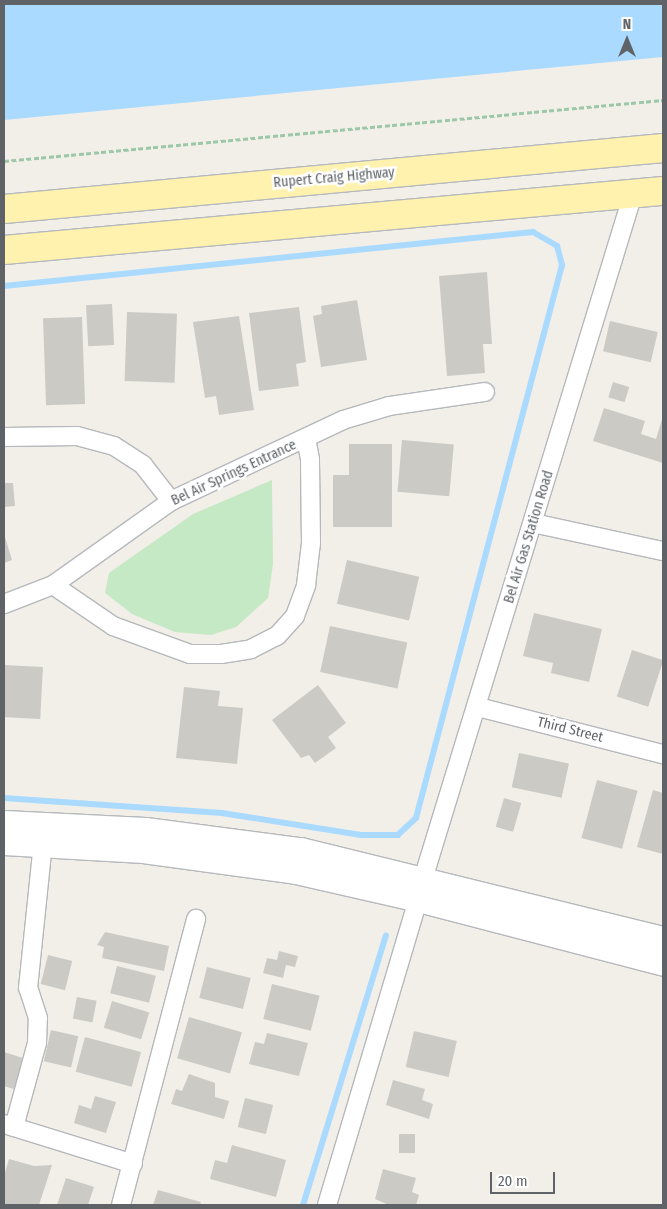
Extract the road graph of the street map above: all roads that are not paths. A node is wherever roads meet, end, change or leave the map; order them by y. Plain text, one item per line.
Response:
1 (663, 148) edge
2 (663, 191) edge
3 (633, 194) junction
4 (4, 209) edge
5 (4, 250) edge
6 (485, 392) dead end
7 (4, 437) edge
8 (306, 439) junction
9 (171, 501) junction
10 (533, 523) junction
11 (663, 551) edge
12 (53, 586) junction
13 (4, 604) edge
14 (478, 707) junction
15 (663, 754) edge
16 (4, 823) edge
17 (4, 842) edge
18 (42, 853) junction
19 (420, 889) junction
20 (196, 919) dead end
21 (663, 939) edge
22 (663, 963) edge
23 (9, 1125) edge
24 (133, 1164) junction
25 (121, 1205) edge
26 (327, 1205) edge

1 - 4 main road, Rupert Craig Highway
2 - 3 main road
3 - 5 main road
3 - 10 street, Bel Air Gas Station Road
6 - 8 street, Bel Air Springs Entrance
7 - 9 street
8 - 9 street, Bel Air Springs Entrance
8 - 12 street
9 - 12 street, Bel Air Springs Entrance
10 - 11 street
10 - 14 street, Bel Air Gas Station Road
12 - 13 street, Bel Air Springs Entrance
14 - 15 street, Third Street
14 - 19 street, Bel Air Gas Station Road
16 - 19 main road
17 - 18 main road
18 - 19 main road
18 - 23 street
19 - 21 main road
19 - 22 main road
19 - 26 street, Bel Air Gas Station Road
20 - 24 street
23 - 24 street
24 - 25 street

